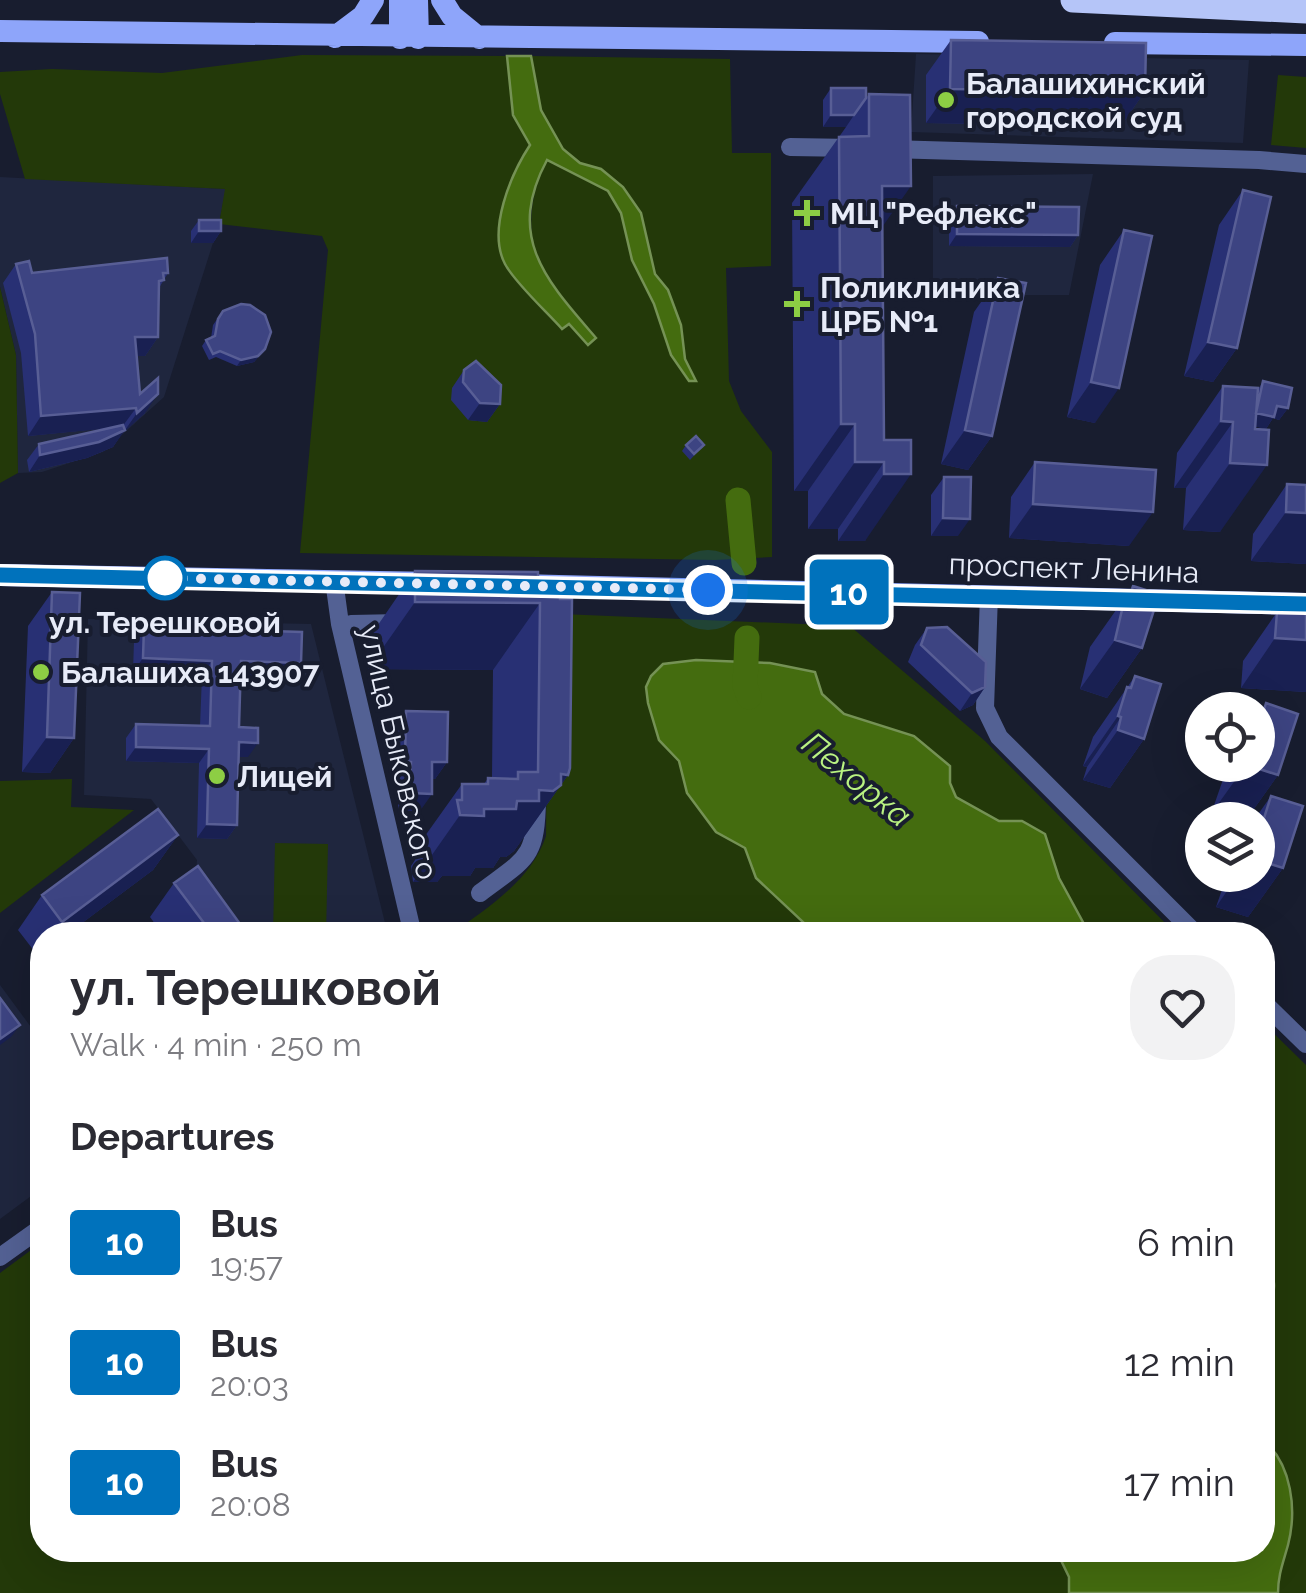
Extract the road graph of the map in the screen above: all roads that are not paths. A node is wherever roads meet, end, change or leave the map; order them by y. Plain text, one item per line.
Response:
1 (373, 0) edge
2 (400, 0) edge
3 (417, 0) edge
4 (442, 0) edge
5 (1072, 0) edge
6 (1306, 11) edge
7 (0, 31) edge
8 (335, 37) junction
9 (409, 38) junction
10 (490, 38) junction
11 (993, 42) edge
12 (1091, 43) edge
13 (1306, 45) edge
14 (790, 147) dead end
15 (1306, 164) edge
16 (0, 575) edge
17 (334, 580) junction
18 (451, 583) edge
19 (490, 584) edge
20 (989, 595) junction
21 (1306, 604) edge
22 (424, 623) edge
23 (351, 624) dead end
24 (537, 781) edge
25 (480, 892) dead end
26 (411, 922) edge
27 (1183, 922) edge
28 (1275, 1014) edge
29 (1306, 1044) edge
30 (30, 1236) edge
31 (0, 1257) edge

1 - 8 main road
2 - 9 main road
3 - 9 main road
4 - 10 main road
5 - 6 highway
7 - 8 main road
8 - 9 main road
9 - 10 main road
10 - 11 main road
12 - 13 main road
14 - 15 street
16 - 17 main road
17 - 18 main road
17 - 26 street, улица Быковского
19 - 20 main road, проспект Ленина
20 - 21 main road, проспект Ленина
20 - 27 street
22 - 23 street
24 - 25 street
28 - 29 street
30 - 31 street

